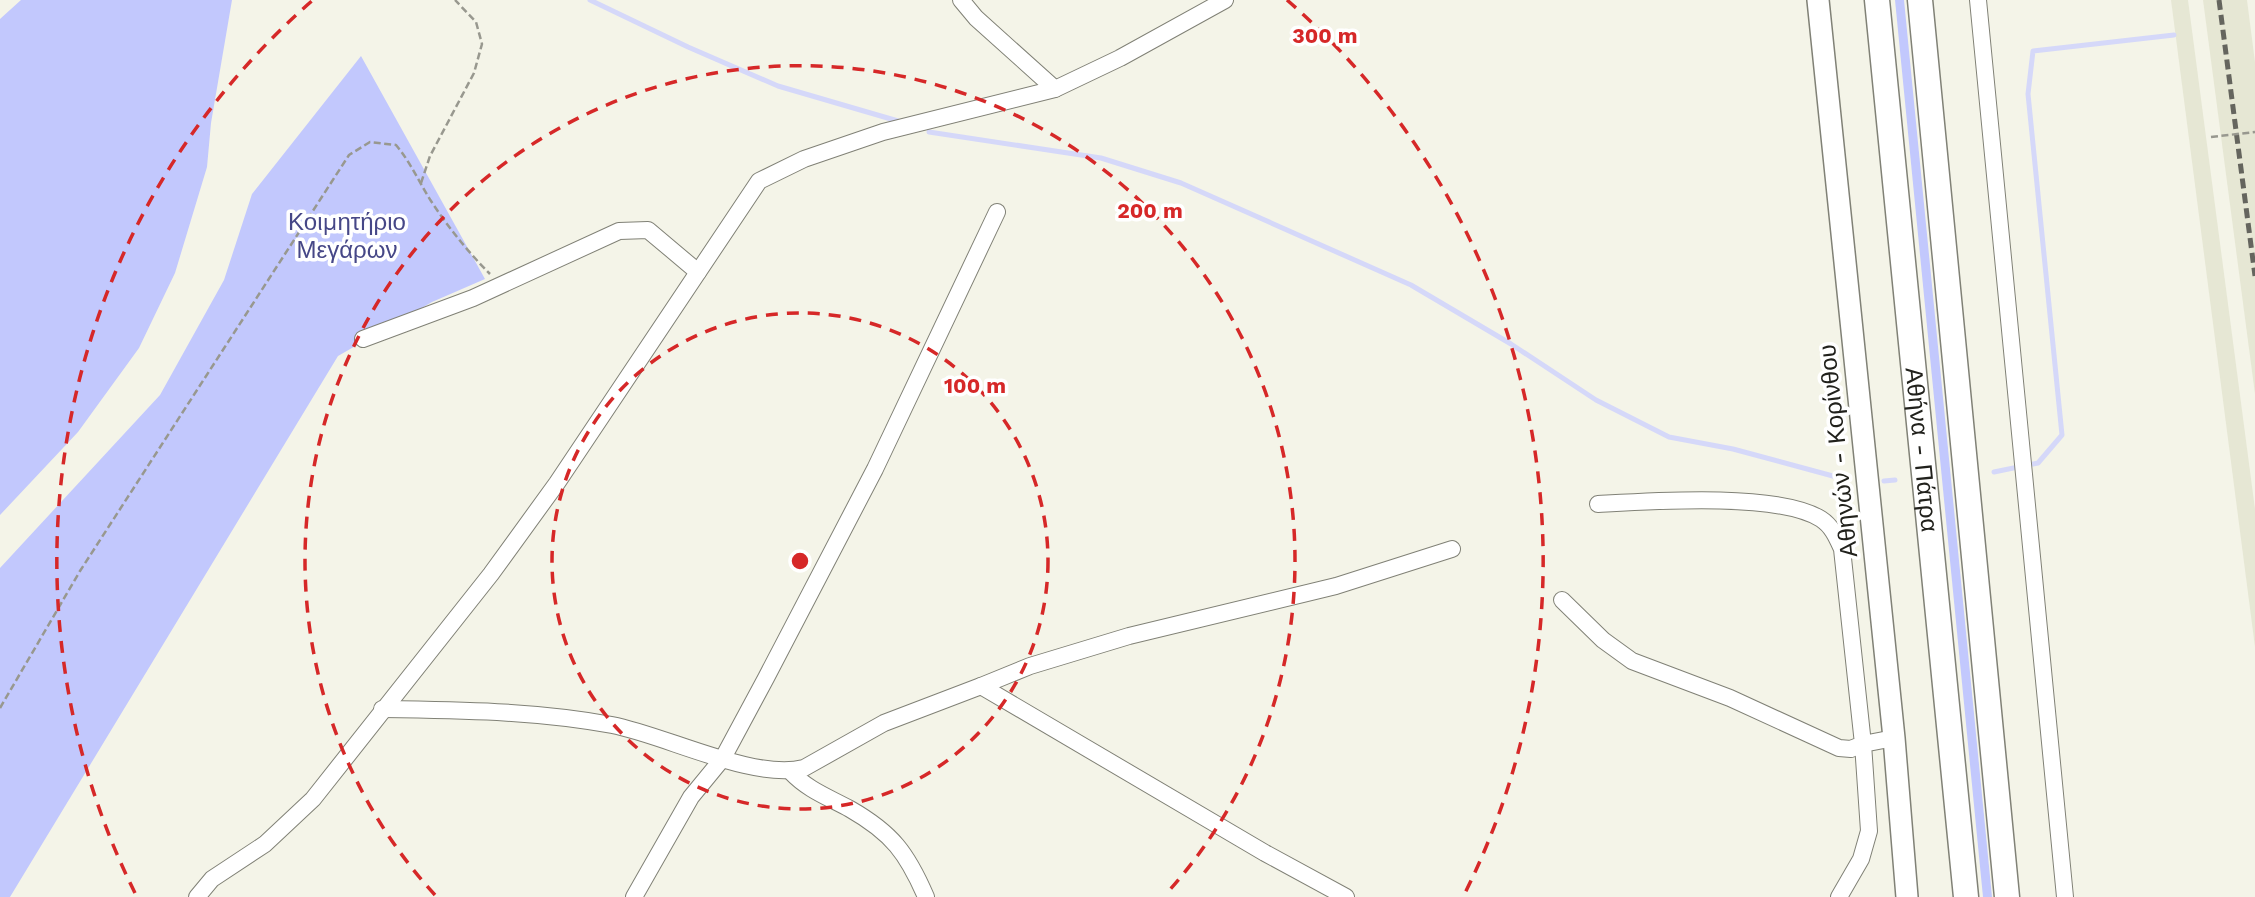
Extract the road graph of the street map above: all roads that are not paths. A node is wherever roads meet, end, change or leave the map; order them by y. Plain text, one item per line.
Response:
1 (1225, 0) edge
2 (1818, 0) edge
3 (1877, 0) edge
4 (1920, 0) edge
5 (1978, 0) edge
6 (960, 2) edge
7 (1055, 89) junction
8 (997, 212) dead end
9 (698, 272) junction
10 (363, 339) dead end
11 (1598, 504) dead end
12 (1452, 550) dead end
13 (1562, 600) dead end
14 (981, 686) junction
15 (382, 709) junction
16 (1894, 738) junction
17 (1863, 744) junction
18 (723, 758) junction
19 (791, 772) junction
20 (197, 897) edge
21 (634, 897) edge
22 (926, 897) edge
23 (1346, 897) edge
24 (1839, 897) edge
25 (1907, 897) edge
26 (1966, 897) edge
27 (2007, 897) edge
28 (2065, 897) edge

1 - 7 street
2 - 16 main road, Αθηνών - Κορίνθου
3 - 26 highway, Αθήνα - Πάτρα
4 - 27 highway, Αθήνα - Πάτρα
5 - 28 street
6 - 7 street
7 - 9 street
8 - 18 street
9 - 10 street
9 - 15 street
11 - 17 street
12 - 14 street
13 - 17 street
14 - 19 street
14 - 23 street
15 - 18 street
15 - 20 street
16 - 17 street
16 - 25 main road, Αθηνών - Κορίνθου
17 - 24 street
18 - 19 street
18 - 21 street
19 - 22 street

